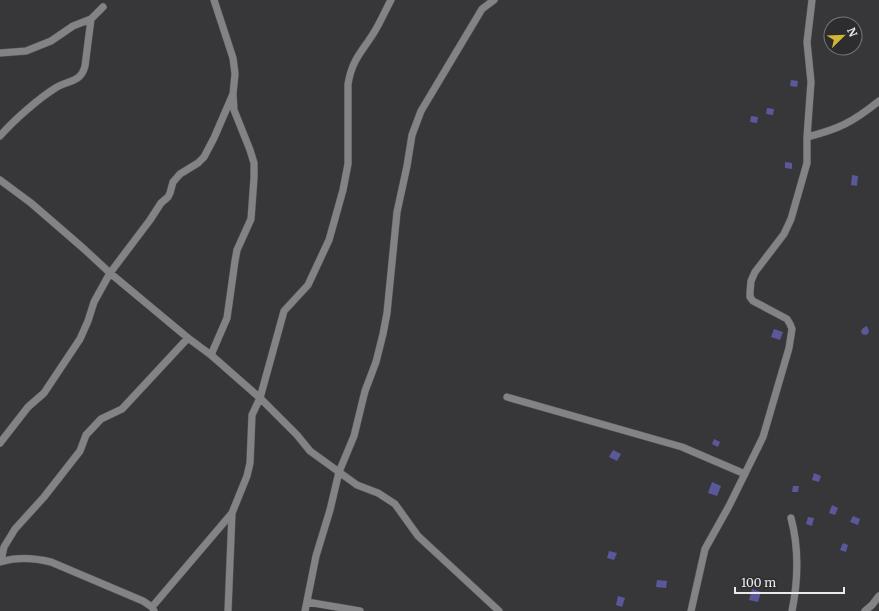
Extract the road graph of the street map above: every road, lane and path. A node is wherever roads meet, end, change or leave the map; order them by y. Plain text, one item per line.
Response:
1 (214, 0) edge
2 (392, 0) edge
3 (494, 0) edge
4 (812, 0) edge
5 (103, 7) dead end
6 (91, 18) junction
7 (0, 53) edge
8 (233, 94) junction
9 (879, 101) edge
10 (0, 136) edge
11 (807, 137) junction
12 (0, 180) edge
13 (110, 273) junction
14 (188, 338) junction
15 (210, 355) junction
16 (507, 397) dead end
17 (260, 398) junction
18 (0, 443) edge
19 (339, 472) junction
20 (745, 474) junction
21 (232, 513) junction
22 (791, 518) dead end
23 (1, 562) edge
24 (879, 596) edge
25 (307, 602) junction
26 (876, 607) edge
27 (153, 609) edge
28 (228, 611) edge
29 (305, 611) edge
30 (360, 611) edge
31 (499, 611) edge
32 (691, 611) edge
33 (792, 611) edge
34 (865, 611) edge

1 - 8 street
2 - 17 street
3 - 19 street
4 - 11 street
5 - 6 street
6 - 7 street
6 - 10 street
8 - 13 street
8 - 15 street
9 - 11 street
11 - 20 street
12 - 13 street
13 - 14 street
13 - 18 street
14 - 15 street
14 - 23 street
15 - 17 street
16 - 20 street
17 - 19 street
17 - 21 street
19 - 25 street
19 - 31 street
20 - 32 street
21 - 27 street
21 - 28 street
22 - 33 street
23 - 27 street
24 - 26 street
25 - 29 street
25 - 30 street
26 - 34 street

